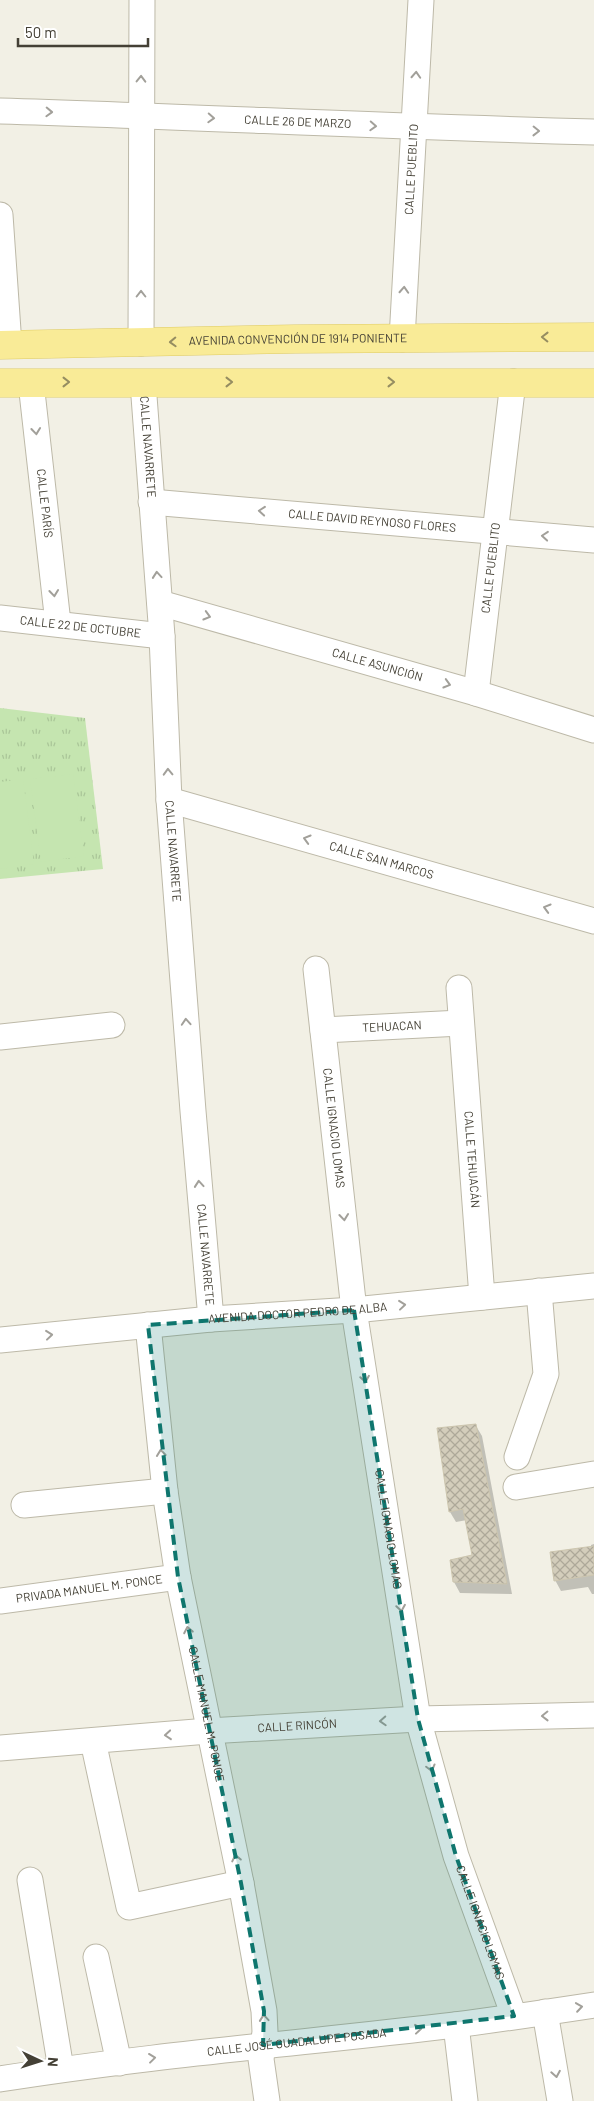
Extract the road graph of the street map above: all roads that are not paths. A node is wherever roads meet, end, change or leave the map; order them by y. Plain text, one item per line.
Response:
1 (142, 0) edge
2 (421, 0) edge
3 (0, 111) edge
4 (141, 115) junction
5 (413, 128) junction
6 (594, 132) edge
7 (0, 215) edge
8 (594, 337) edge
9 (402, 338) junction
10 (140, 343) junction
11 (5, 345) edge
12 (513, 382) junction
13 (0, 383) edge
14 (31, 383) junction
15 (143, 383) junction
16 (594, 383) edge
17 (151, 502) junction
18 (496, 531) junction
19 (594, 540) edge
20 (160, 602) junction
21 (0, 618) edge
22 (58, 623) junction
23 (162, 636) junction
24 (476, 693) junction
25 (594, 730) edge
26 (169, 800) junction
27 (594, 921) edge
28 (316, 969) dead end
29 (459, 988) dead end
30 (461, 1023) junction
31 (112, 1024) dead end
32 (323, 1030) junction
33 (0, 1037) edge
34 (594, 1286) edge
35 (539, 1291) junction
36 (482, 1296) junction
37 (354, 1310) junction
38 (212, 1319) junction
39 (148, 1325) junction
40 (0, 1340) edge
41 (517, 1457) dead end
42 (594, 1474) edge
43 (516, 1486) dead end
44 (165, 1491) junction
45 (24, 1505) dead end
46 (178, 1578) junction
47 (0, 1602) edge
48 (594, 1715) edge
49 (418, 1719) junction
50 (208, 1731) junction
51 (93, 1741) junction
52 (0, 1748) edge
53 (30, 1880) dead end
54 (241, 1883) junction
55 (96, 1958) dead end
56 (594, 2005) edge
57 (545, 2012) junction
58 (514, 2016) junction
59 (456, 2025) junction
60 (263, 2045) junction
61 (118, 2063) junction
62 (61, 2069) junction
63 (0, 2079) edge
64 (267, 2101) edge
65 (466, 2101) edge
66 (560, 2101) edge

4 -> 1 street
5 -> 2 street, CALLE PUEBLITO
3 -> 4 street, CALLE 26 DE MARZO
4 -> 5 street, CALLE 26 DE MARZO
10 -> 4 street
5 -> 6 street, CALLE 26 DE MARZO
9 -> 5 street, CALLE PUEBLITO
7 - 11 street
8 -> 9 main road, AVENIDA CONVENCIÓN DE 1914 PONIENTE
9 -> 10 main road, AVENIDA CONVENCIÓN DE 1914 PONIENTE
10 - 11 main road, AVENIDA CONVENCIÓN DE 1914 PONIENTE
15 -> 12 main road
12 - 16 main road
12 - 18 street, CALLE PUEBLITO
13 - 14 main road
14 -> 15 main road
14 -> 22 street, CALLE PARÍS
15 - 17 street, CALLE NAVARRETE
18 -> 17 street, CALLE DAVID REYNOSO FLORES
20 -> 17 street, CALLE NAVARRETE
19 -> 18 street, CALLE DAVID REYNOSO FLORES
18 - 24 street, CALLE PUEBLITO
20 - 23 street, CALLE NAVARRETE
20 -> 24 street, CALLE ASUNCIÓN
21 - 22 street, CALLE 22 DE OCTUBRE
22 - 23 street, CALLE 22 DE OCTUBRE
26 -> 23 street, CALLE NAVARRETE
24 - 25 street, CALLE ASUNCIÓN
27 -> 26 street, CALLE SAN MARCOS
38 -> 26 street, CALLE NAVARRETE
28 - 32 street, CALLE IGNACIO LOMAS
29 - 30 street, CALLE TEHUACÁN
30 - 32 street, TEHUACAN
30 - 36 street, CALLE TEHUACÁN
31 - 33 street
32 -> 37 street, CALLE IGNACIO LOMAS
34 - 35 street, AVENIDA DOCTOR PEDRO DE ALBA
35 - 36 street, AVENIDA DOCTOR PEDRO DE ALBA
35 - 41 street
37 -> 36 street, AVENIDA DOCTOR PEDRO DE ALBA
37 - 38 street, AVENIDA DOCTOR PEDRO DE ALBA
37 -> 49 street, CALLE IGNACIO LOMAS
38 - 39 street, AVENIDA DOCTOR PEDRO DE ALBA
40 -> 39 street, AVENIDA DOCTOR PEDRO DE ALBA
44 -> 39 street, CALLE MANUEL M. PONCE
42 - 43 street
44 - 45 street
44 - 46 street, CALLE MANUEL M. PONCE
46 - 47 street, PRIVADA MANUEL M. PONCE
50 -> 46 street, CALLE MANUEL M. PONCE
48 -> 49 street, CALLE RINCÓN
49 -> 50 street, CALLE RINCÓN
49 -> 58 street, CALLE IGNACIO LOMAS
50 -> 51 street, CALLE RINCÓN
54 -> 50 street, CALLE MANUEL M. PONCE
51 - 52 street, CALLE RINCÓN
51 - 54 street
53 - 62 street
60 -> 54 street, CALLE MANUEL M. PONCE
55 - 61 street
57 -> 56 street, CALLE JOSÉ GUADALUPE POSADA
57 - 58 street, CALLE JOSÉ GUADALUPE POSADA
57 -> 66 street
58 - 59 street, CALLE JOSÉ GUADALUPE POSADA
60 -> 59 street, CALLE JOSÉ GUADALUPE POSADA
59 - 65 street
61 -> 60 street, CALLE JOSÉ GUADALUPE POSADA
60 - 64 street, CALLE MANUEL M. PONCE
61 - 62 street, CALLE JOSÉ GUADALUPE POSADA
62 - 63 street, CALLE JOSÉ GUADALUPE POSADA

